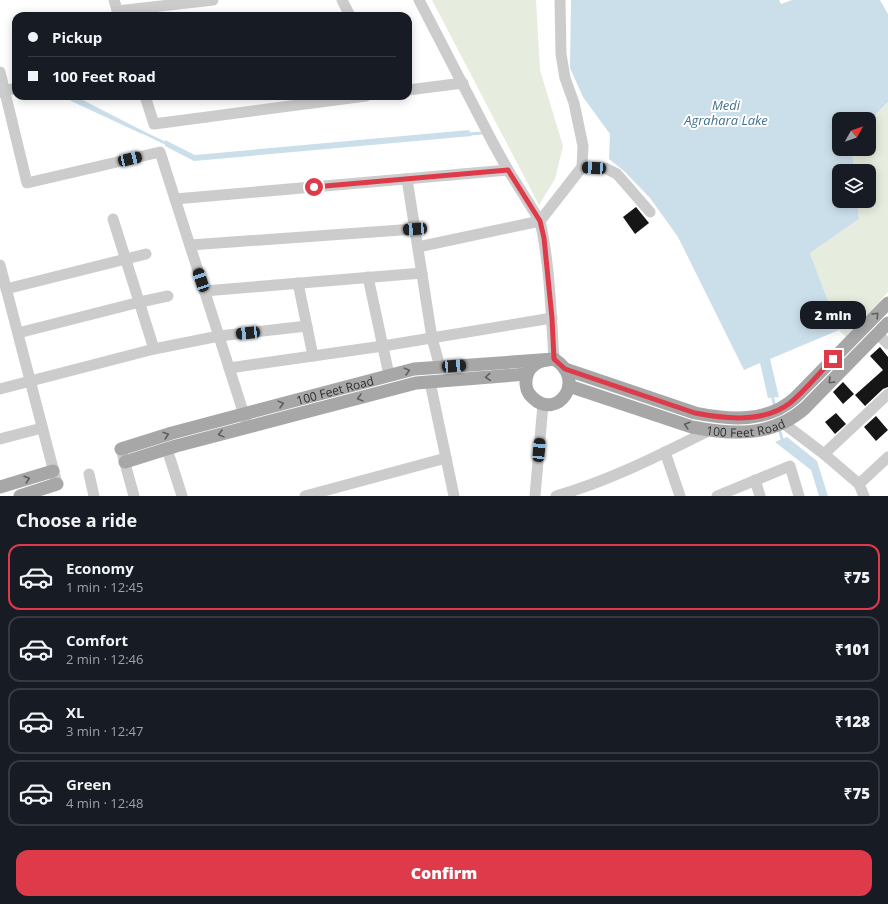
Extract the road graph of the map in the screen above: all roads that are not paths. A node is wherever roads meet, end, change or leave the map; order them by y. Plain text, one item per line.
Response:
1 (213, 0) edge
2 (342, 0) edge
3 (419, 0) edge
4 (560, 0) edge
5 (117, 9) edge
6 (348, 12) edge
7 (0, 72) edge
8 (463, 83) junction
9 (12, 89) edge
10 (412, 89) edge
11 (2, 91) edge
12 (146, 100) edge
13 (336, 100) edge
14 (582, 167) junction
15 (508, 170) junction
16 (407, 179) junction
17 (175, 199) junction
18 (650, 212) dead end
19 (113, 219) dead end
20 (540, 221) junction
21 (415, 229) junction
22 (190, 245) junction
23 (418, 247) junction
24 (146, 254) dead end
25 (126, 260) junction
26 (0, 265) edge
27 (422, 272) junction
28 (368, 277) junction
29 (298, 283) junction
30 (6, 289) junction
31 (204, 291) junction
32 (168, 296) dead end
33 (140, 302) junction
34 (888, 303) edge
35 (552, 318) junction
36 (888, 324) edge
37 (307, 326) junction
38 (18, 333) junction
39 (878, 334) junction
40 (219, 336) junction
41 (432, 338) junction
42 (888, 344) edge
43 (383, 346) junction
44 (154, 349) junction
45 (313, 356) junction
46 (554, 359) junction
47 (440, 367) junction
48 (229, 368) junction
49 (565, 369) junction
50 (527, 374) junction
51 (389, 375) junction
52 (30, 382) junction
53 (430, 382) junction
54 (570, 386) junction
55 (0, 389) edge
56 (888, 394) edge
57 (543, 404) junction
58 (244, 414) junction
59 (783, 423) junction
60 (248, 427) junction
61 (42, 428) junction
62 (710, 430) junction
63 (0, 439) edge
64 (121, 449) joint
65 (167, 449) junction
66 (665, 452) junction
67 (824, 454) junction
68 (446, 458) junction
69 (888, 458) edge
70 (125, 462) junction
71 (53, 470) junction
72 (89, 474) dead end
73 (755, 480) junction
74 (859, 484) junction
75 (0, 488) edge
76 (50, 489) edge
77 (20, 496) edge
78 (94, 496) edge
79 (134, 496) edge
80 (182, 496) edge
81 (305, 496) edge
82 (454, 496) edge
83 (535, 496) edge
84 (556, 496) edge
85 (680, 496) edge
86 (720, 496) edge
87 (760, 496) edge
88 (799, 496) edge
89 (864, 496) edge

1 - 5 street
2 - 6 street
3 - 8 street
4 - 14 street
7 - 11 street
8 - 10 street
8 - 15 street
9 - 11 street
11 - 17 street
12 - 13 street
14 - 18 street
14 - 20 street
15 - 16 street
15 - 20 street
16 - 17 street
16 - 21 street
17 - 22 street
19 - 25 street
20 - 23 street
20 - 35 street
21 - 22 street
21 - 23 street
22 - 31 street
23 - 27 street
24 - 25 street
25 - 30 street
25 - 33 street
26 - 30 street
27 - 28 street
27 - 41 street
28 - 29 street
28 - 43 street
29 - 31 street
29 - 37 street
30 - 38 street
31 - 40 street
32 - 33 street
33 - 38 street
33 - 44 street
49 -> 34 main road, 100 Feet Road
35 - 41 street
35 - 46 street
36 - 39 main road, 100 Feet Road
37 - 40 street
37 - 45 street
38 - 52 street
39 - 42 street
39 -> 59 main road, 100 Feet Road
40 - 44 street
40 - 48 street
41 - 43 street
41 - 47 street
43 - 45 street
43 - 51 street
44 - 52 street
45 - 48 street
46 - 47 main road, 100 Feet Road
46 - 49 main road
46 - 50 main road
51 -> 47 main road, 100 Feet Road
48 - 58 street
49 - 54 main road
50 -> 53 main road, 100 Feet Road
50 - 57 main road
58 -> 51 main road, 100 Feet Road
52 - 55 street
52 - 61 street
53 -> 60 main road, 100 Feet Road
53 - 68 street
54 - 57 main road
62 -> 54 main road, 100 Feet Road
56 - 67 street
57 - 83 street
58 - 60 street
64 -> 58 main road, 100 Feet Road
59 - 62 main road, 100 Feet Road
59 - 67 street
60 -> 65 main road, 100 Feet Road
61 - 63 street
61 - 71 street
62 - 66 street
64 - 70 street
65 - 70 main road, 100 Feet Road
65 - 80 street
66 - 84 street
66 - 85 street
67 - 74 street
68 - 81 street
68 - 82 street
69 - 74 street
70 - 79 street
75 -> 71 main road
71 - 76 street
72 - 78 street
73 - 86 street
73 - 87 street
73 - 88 street
74 - 89 street
76 - 77 main road

